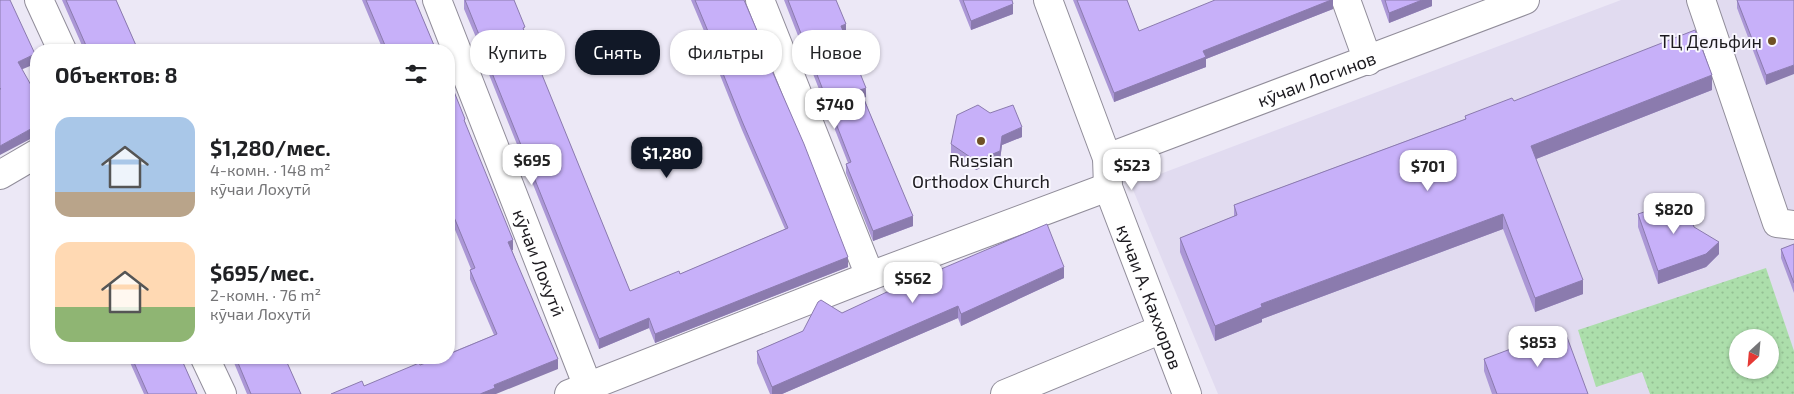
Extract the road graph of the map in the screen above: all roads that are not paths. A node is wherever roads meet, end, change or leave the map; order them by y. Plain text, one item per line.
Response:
1 (39, 0) edge
2 (437, 0) edge
3 (760, 0) edge
4 (1048, 0) edge
5 (1346, 0) edge
6 (1525, 0) edge
7 (1701, 0) edge
8 (59, 44) edge
9 (455, 44) edge
10 (455, 45) edge
11 (1368, 61) junction
12 (30, 158) edge
13 (1107, 158) junction
14 (0, 175) edge
15 (1108, 187) junction
16 (1794, 225) edge
17 (870, 276) junction
18 (1162, 329) junction
19 (208, 364) edge
20 (592, 389) edge
21 (222, 394) edge
22 (1005, 394) edge
23 (1187, 394) edge

1 - 8 street
2 - 9 street, кӯчаи Лохутӣ
3 - 17 street
4 - 13 street, кучаи А. Каххоров
5 - 11 street
6 - 11 street, кӯчаи Логинов
7 - 16 street
10 - 20 street, кӯчаи Лохутӣ
11 - 13 street, кӯчаи Логинов
12 - 14 street
13 - 15 street, кучаи А. Каххоров
15 - 17 street
15 - 18 street, кучаи А. Каххоров
17 - 20 street
18 - 22 street
18 - 23 street, кучаи А. Каххоров
19 - 21 street

